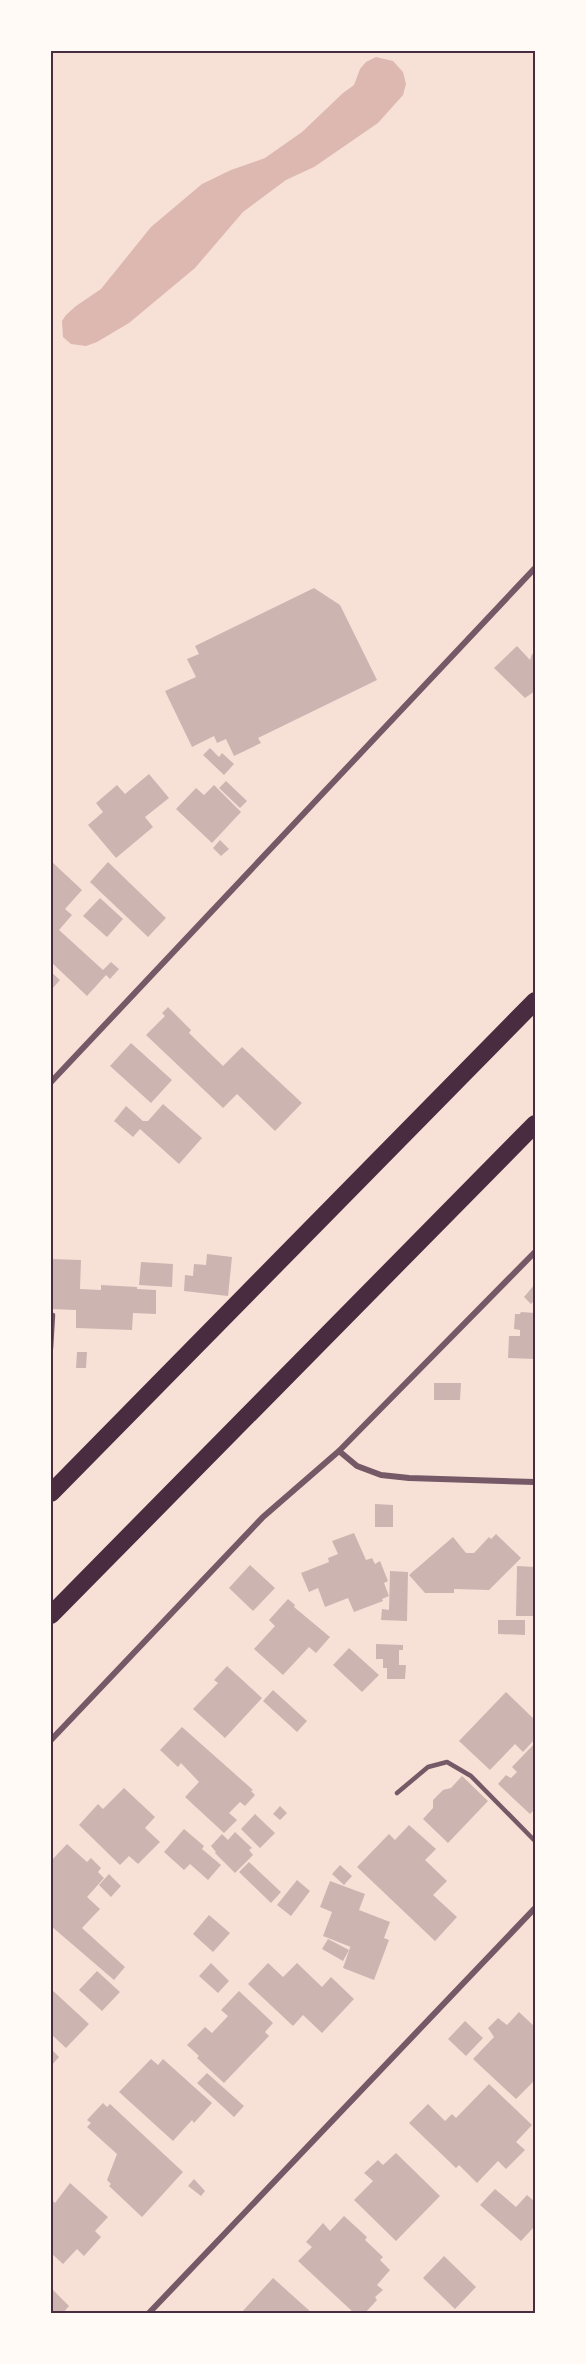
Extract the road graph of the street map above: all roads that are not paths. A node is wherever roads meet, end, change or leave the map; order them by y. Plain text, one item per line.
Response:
1 (535, 568) edge
2 (535, 1001) edge
3 (51, 1082) edge
4 (535, 1124) edge
5 (535, 1252) edge
6 (53, 1315) dead end
7 (51, 1348) edge
8 (339, 1451) junction
9 (535, 1482) edge
10 (51, 1492) edge
11 (51, 1615) edge
12 (51, 1740) edge
13 (398, 1793) dead end
14 (535, 1841) edge
15 (535, 1908) edge
16 (149, 2313) edge

1 - 3 street
2 - 10 highway
4 - 11 highway
5 - 8 street
6 - 7 lane
8 - 9 street
8 - 12 street
13 - 14 lane
15 - 16 street

